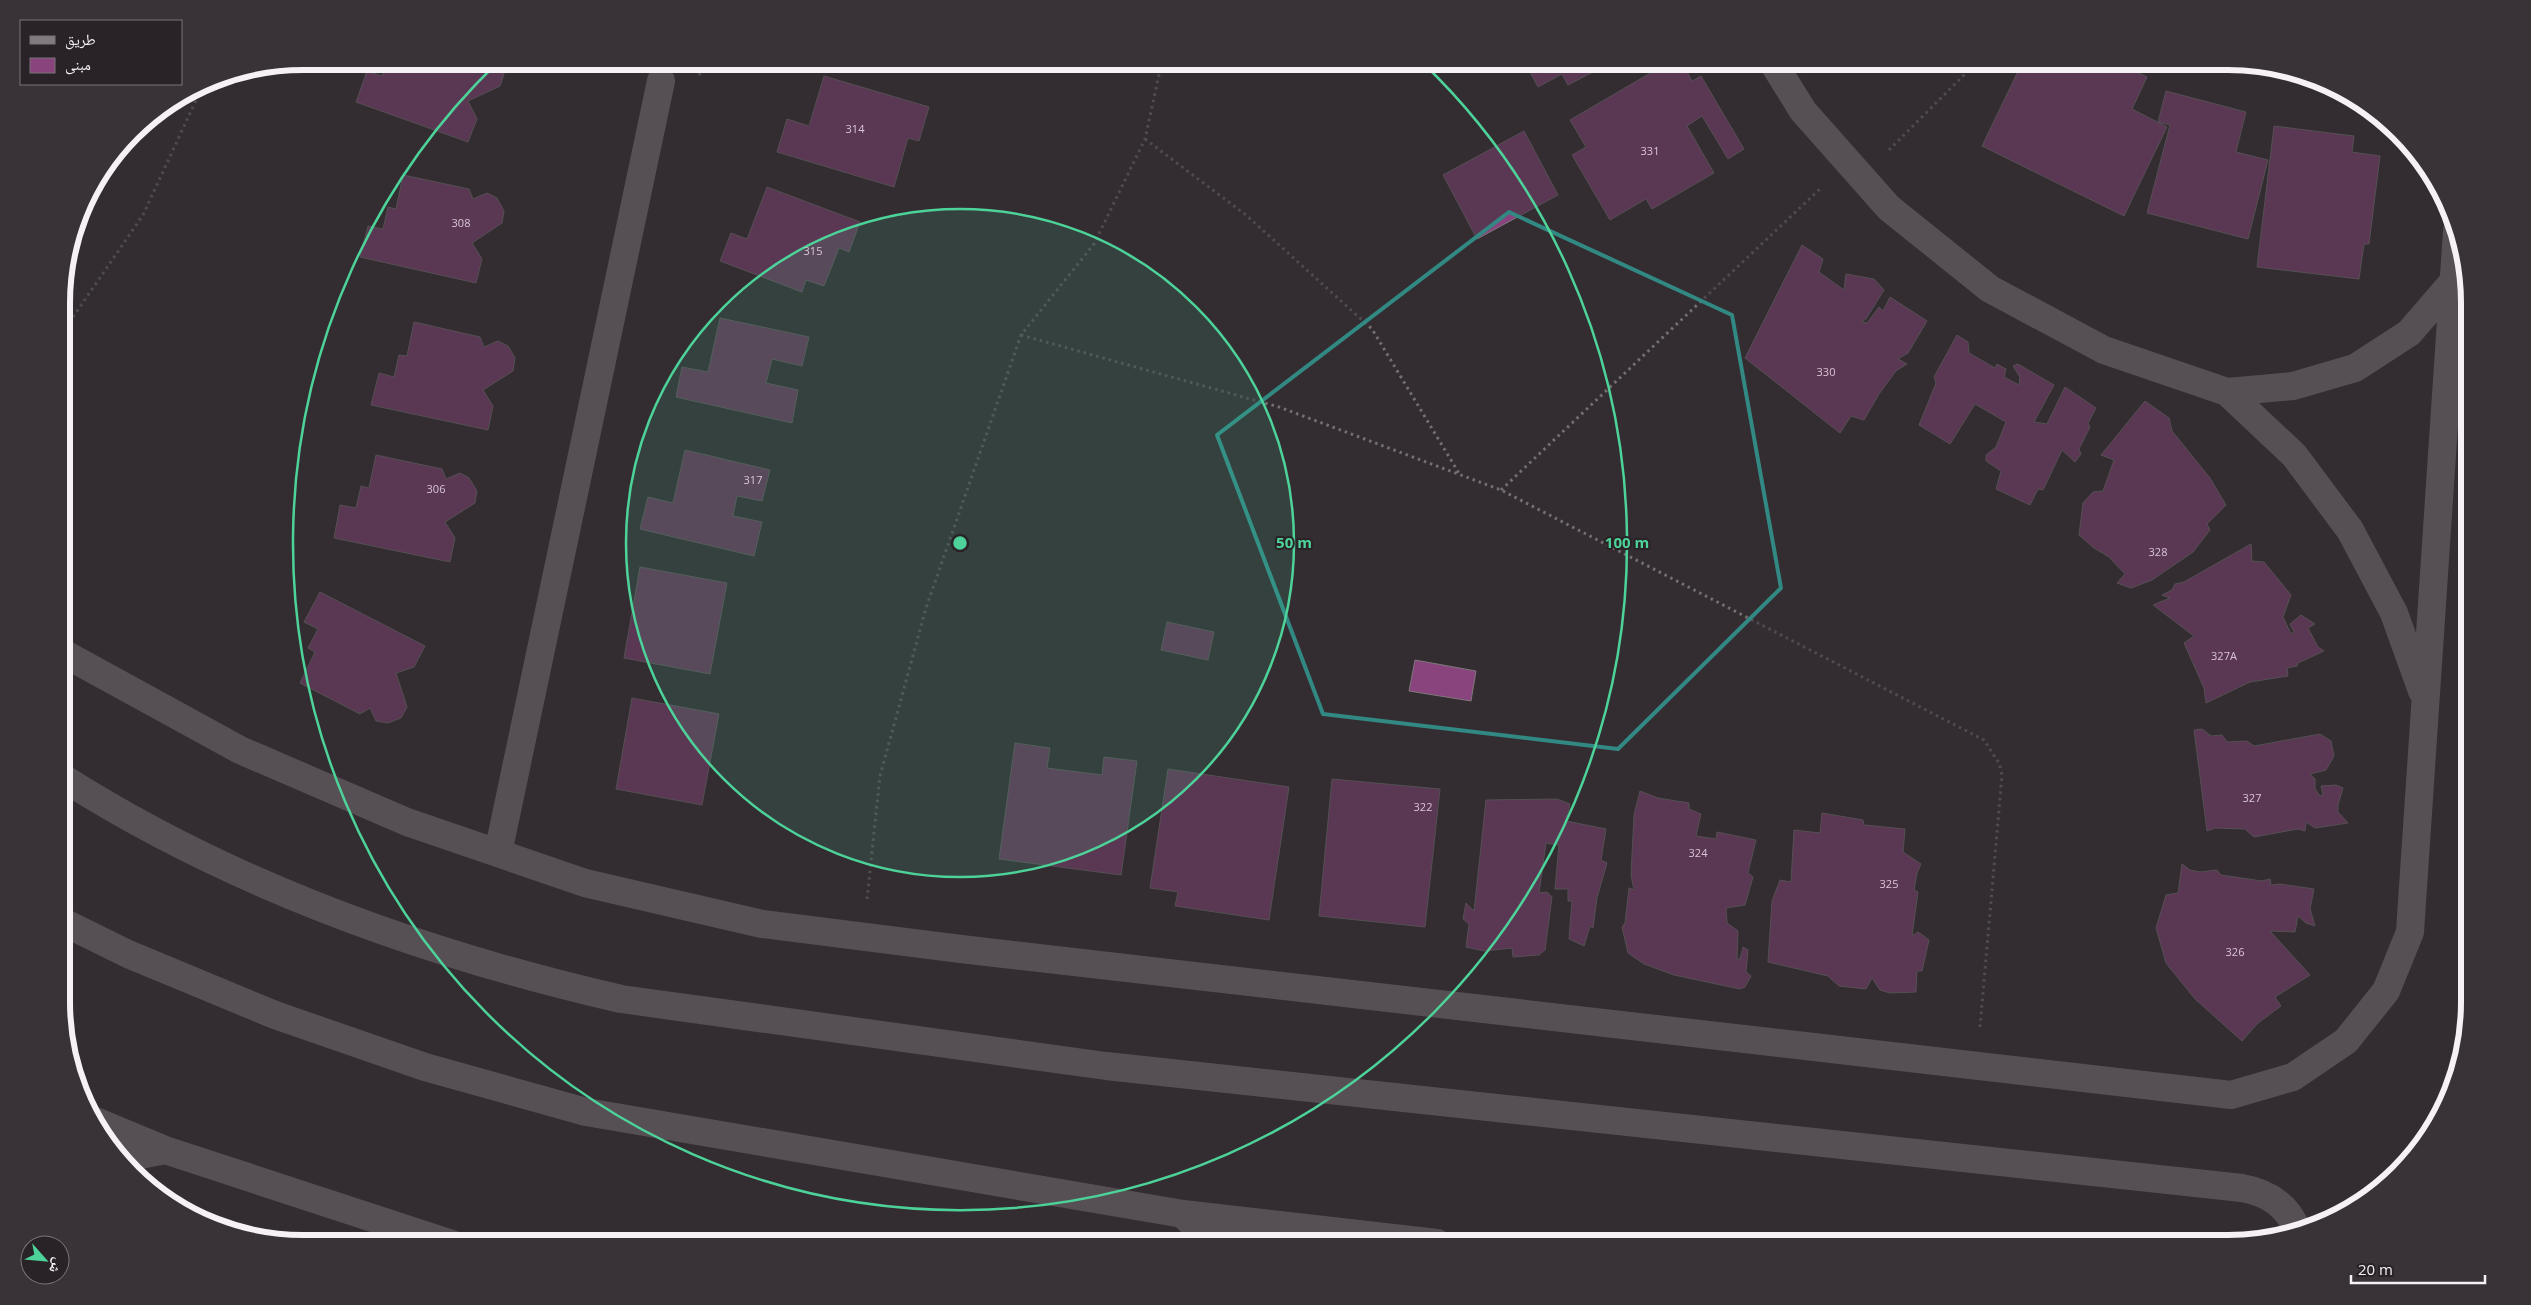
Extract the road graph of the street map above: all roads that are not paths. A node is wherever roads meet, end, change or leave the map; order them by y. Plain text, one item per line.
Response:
1 (1778, 70) edge
2 (661, 81) dead end
3 (2455, 252) edge
4 (2453, 282) junction
5 (2227, 392) junction
6 (70, 657) edge
7 (2426, 701) junction
8 (70, 782) edge
9 (498, 853) junction
10 (70, 925) edge
11 (106, 1125) edge
12 (165, 1150) junction
13 (129, 1157) edge
14 (1183, 1214) junction
15 (2295, 1225) edge
16 (425, 1235) edge
17 (1202, 1235) edge
18 (1355, 1235) edge

1 - 5 street
2 - 9 street
3 - 4 street
4 - 5 street
4 - 7 street
5 - 7 street
6 - 9 street
7 - 9 street
8 - 15 street
10 - 14 street
11 - 12 street
12 - 13 street
12 - 16 street
14 - 17 street
14 - 18 street

